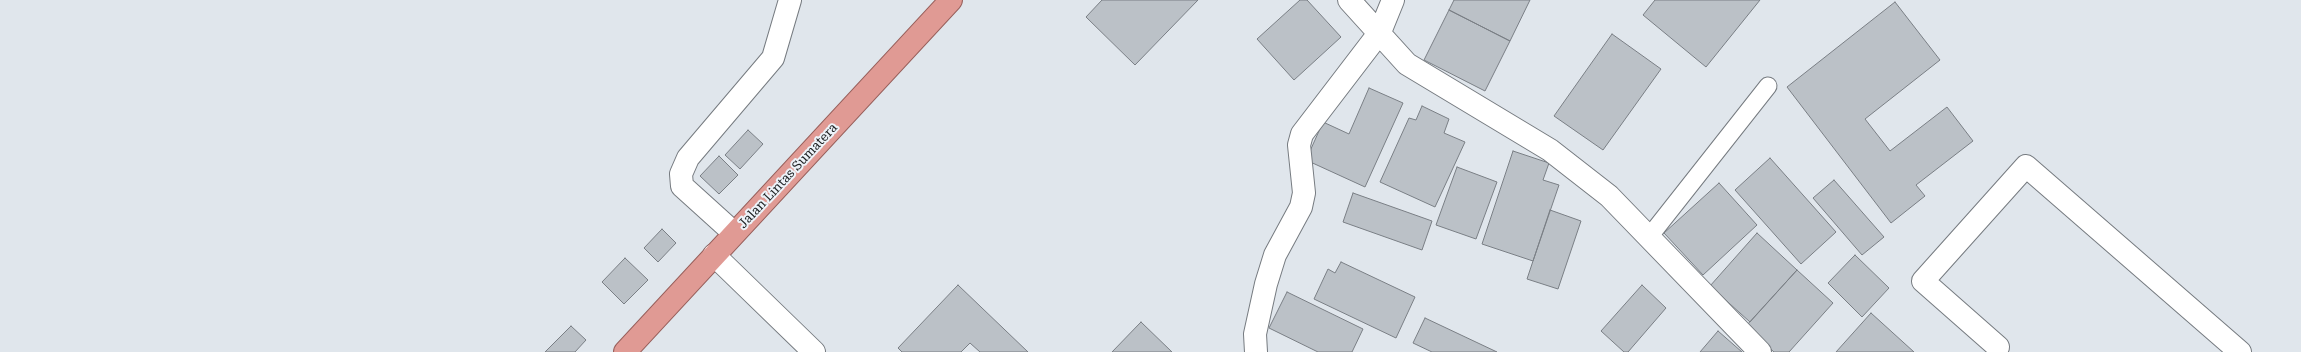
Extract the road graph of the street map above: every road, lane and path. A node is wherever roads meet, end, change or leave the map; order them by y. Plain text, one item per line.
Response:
1 (790, 0) edge
2 (951, 0) edge
3 (1348, 0) edge
4 (1393, 0) edge
5 (1380, 32) junction
6 (1768, 86) dead end
7 (734, 233) junction
8 (1650, 237) junction
9 (714, 255) junction
10 (1998, 350) edge
11 (625, 352) edge
12 (814, 352) edge
13 (1256, 352) edge
14 (1760, 352) edge
15 (2240, 352) edge

1 - 7 street
2 - 7 highway, Jalan Lintas Sumatera
3 - 5 street
4 - 5 street
5 - 8 street
5 - 13 street
6 - 8 lane
7 - 9 highway, Jalan Lintas Sumatera
8 - 14 street
9 - 11 highway, Jalan Lintas Sumatera
9 - 12 street
10 - 15 street

